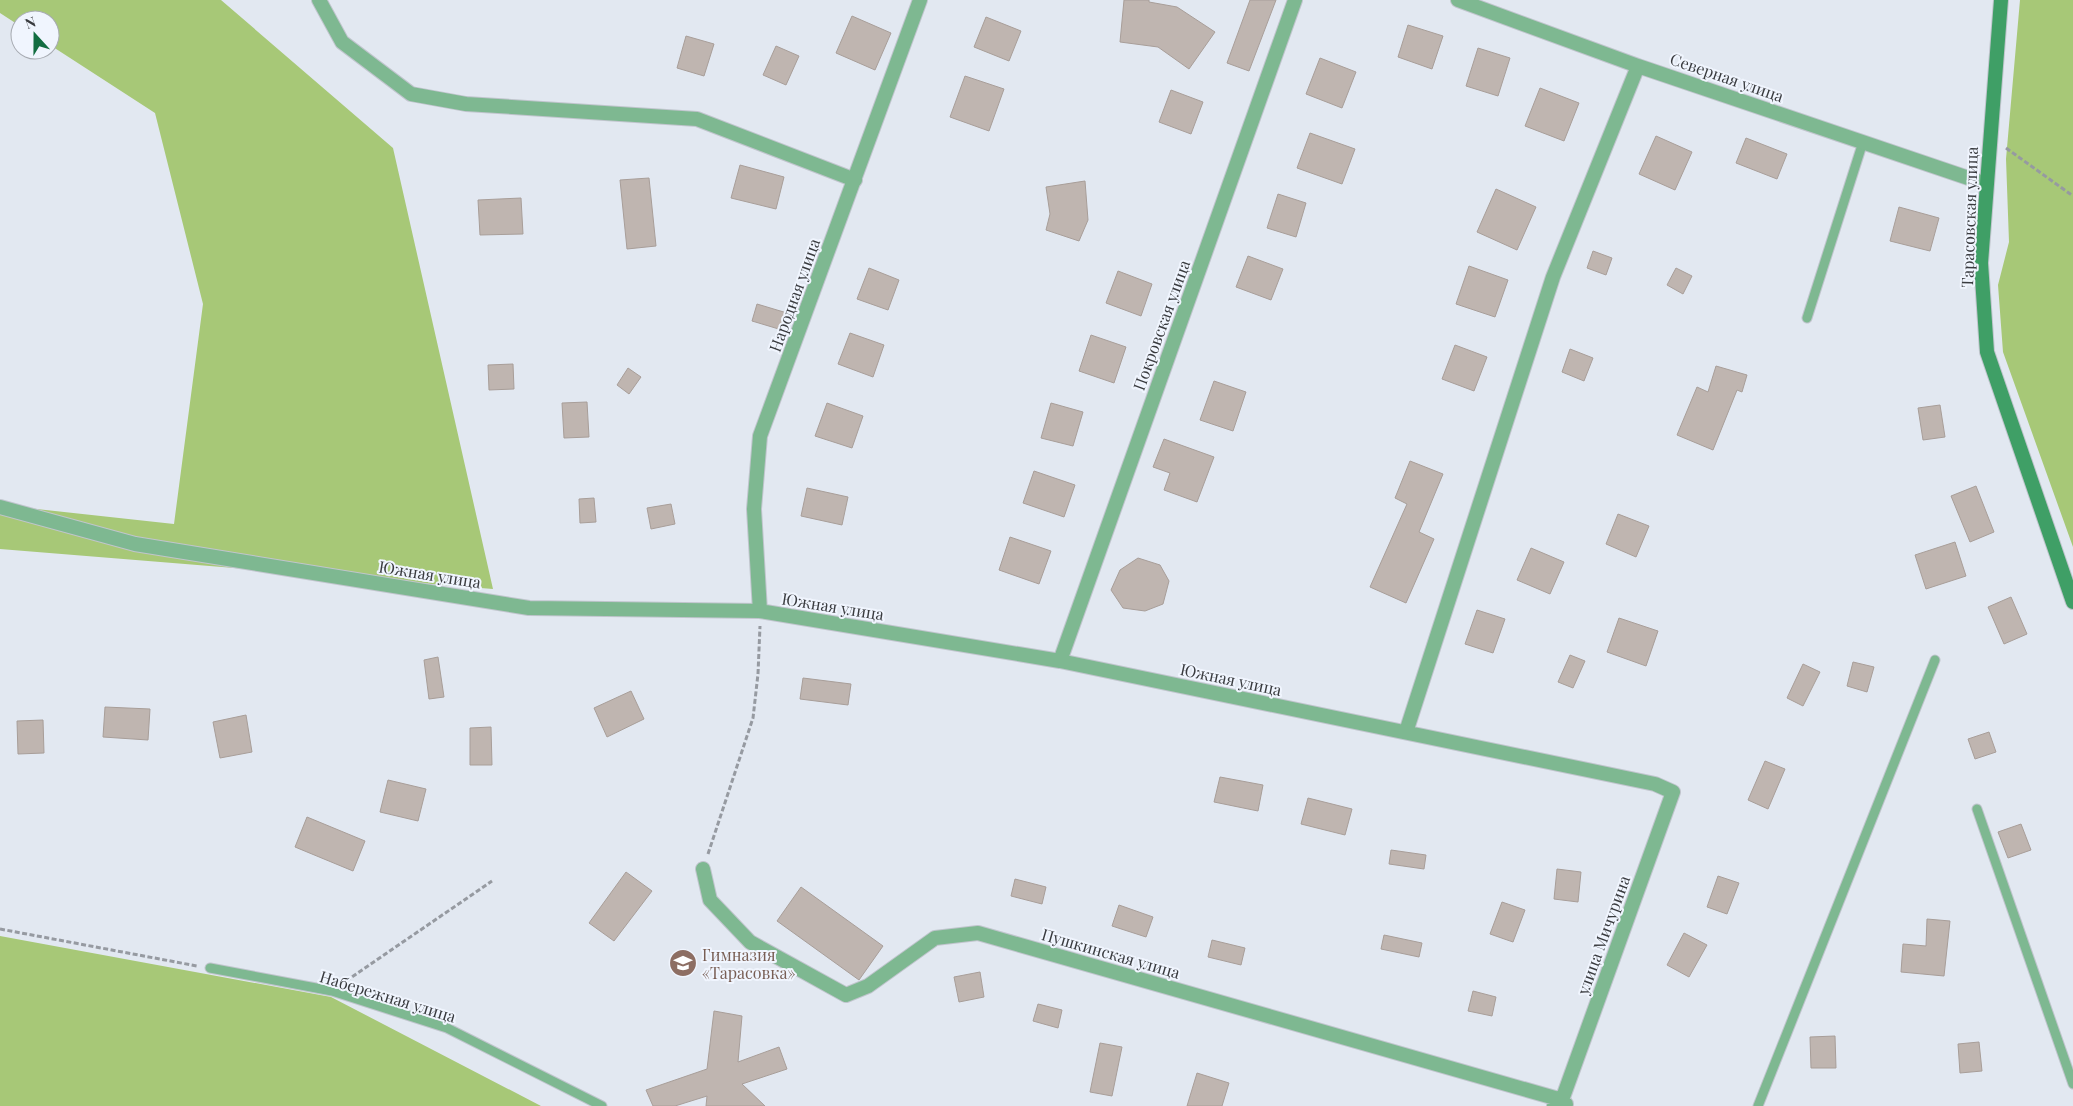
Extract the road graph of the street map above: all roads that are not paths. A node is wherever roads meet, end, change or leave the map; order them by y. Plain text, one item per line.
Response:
1 (319, 0) edge
2 (920, 0) edge
3 (1295, 0) edge
4 (1458, 0) edge
5 (2001, 0) edge
6 (1638, 66) junction
7 (1863, 142) junction
8 (855, 180) junction
9 (1986, 184) junction
10 (1807, 318) dead end
11 (0, 507) edge
12 (2073, 602) edge
13 (760, 611) junction
14 (1935, 660) dead end
15 (1060, 661) junction
16 (1406, 732) junction
17 (1655, 784) joint
18 (1977, 809) dead end
19 (703, 869) road end
20 (210, 968) road end
21 (2073, 1084) edge
22 (1561, 1104) edge
23 (602, 1106) edge
24 (1758, 1106) edge

1 - 8 street
2 - 8 street, Народная улица
3 - 15 street, Покровская улица
4 - 6 street, Северная улица
5 - 9 main road, Тарасовская улица
6 - 7 street, Северная улица
6 - 16 street
7 - 9 street, Северная улица
7 - 10 lane
8 - 13 street, Народная улица
9 - 12 main road, Тарасовская улица
11 - 13 street, Южная улица
13 - 15 street, Южная улица
14 - 24 lane
15 - 16 street, Южная улица
16 - 17 street, Южная улица
17 - 22 street, улица Мичурина
18 - 21 lane
19 - 22 street, Пушкинская улица
20 - 23 lane, Набережная улица

